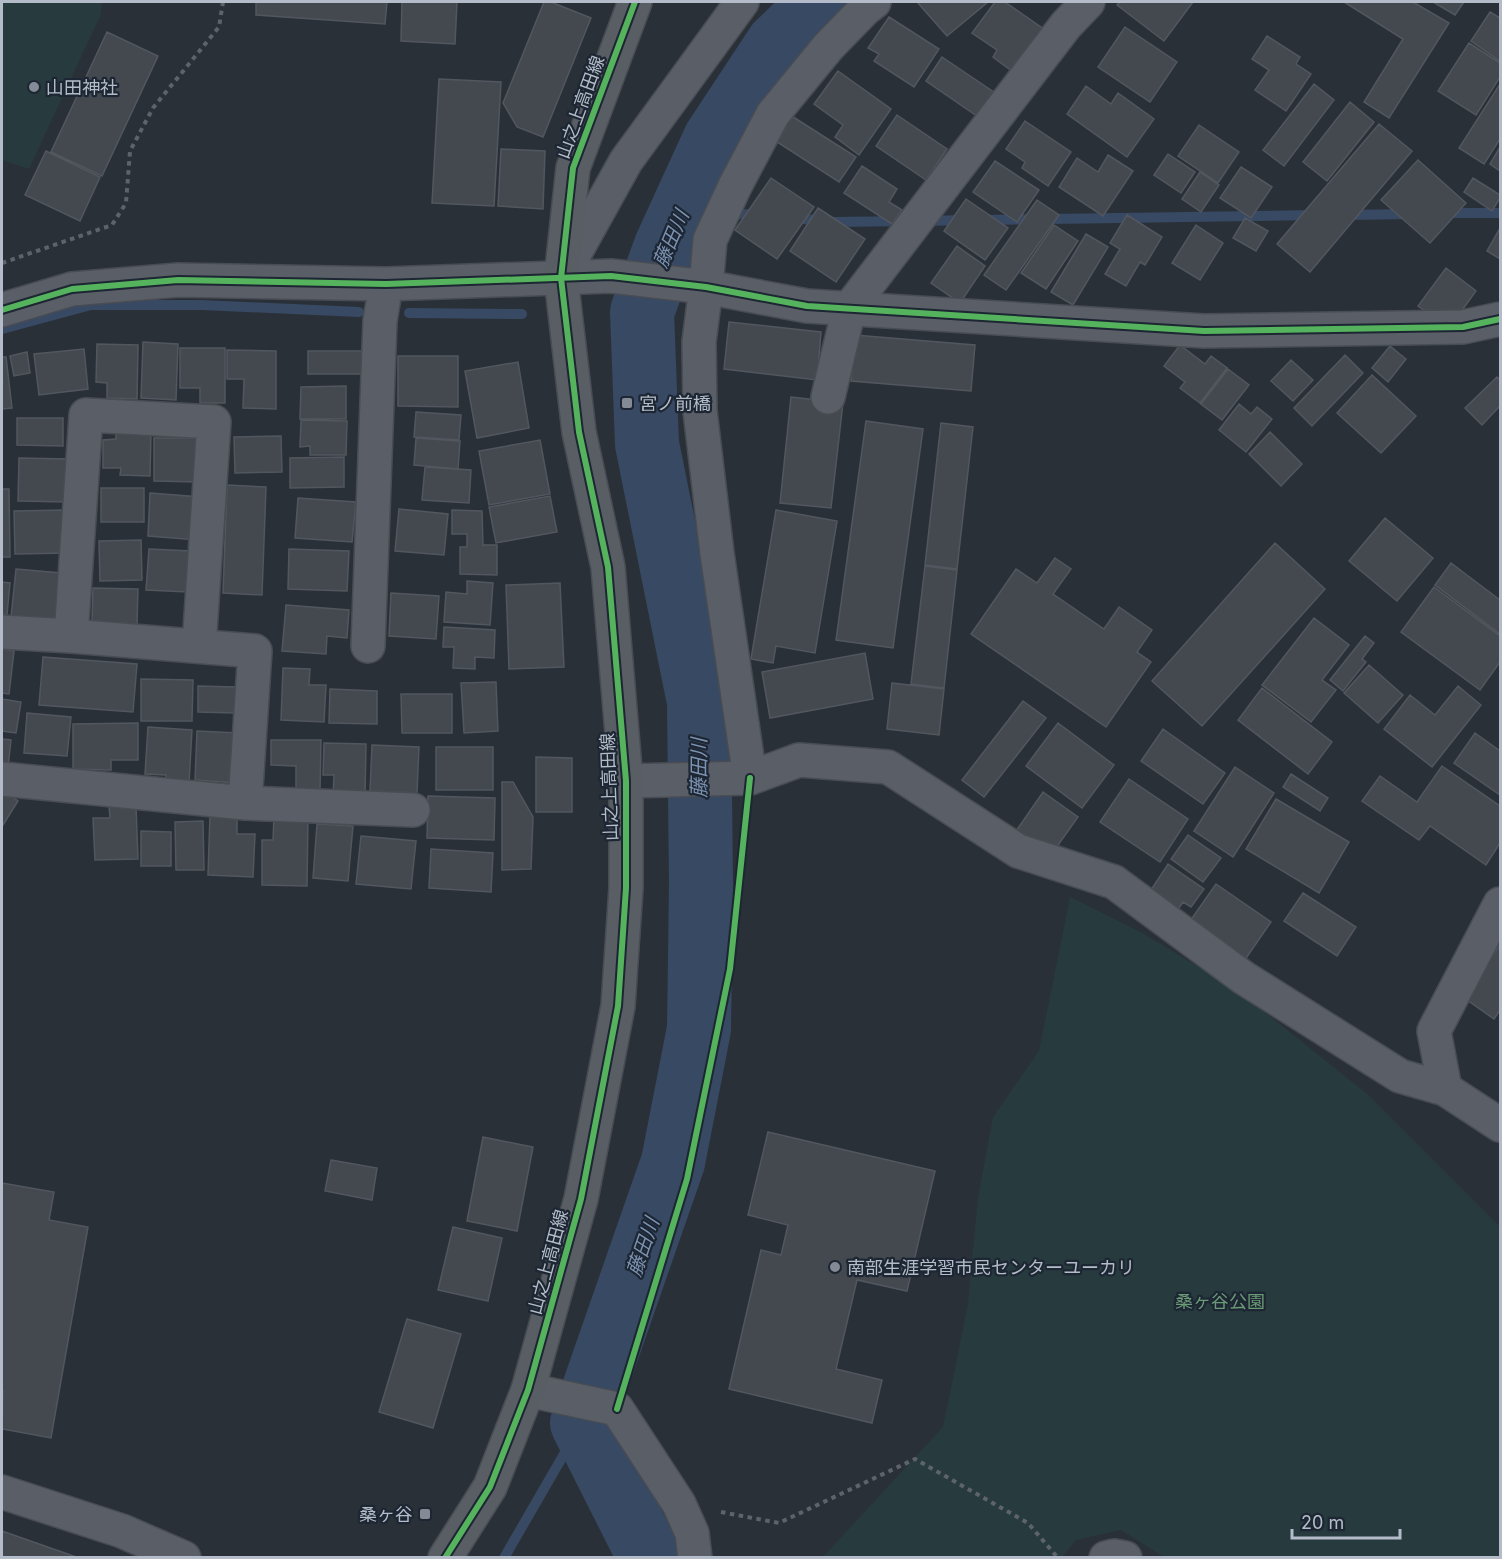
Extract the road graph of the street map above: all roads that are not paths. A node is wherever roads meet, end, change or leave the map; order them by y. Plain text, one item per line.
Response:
1 (634, 2) edge
2 (742, 2) edge
3 (874, 2) edge
4 (1088, 2) edge
5 (561, 278) junction
6 (386, 284) junction
7 (702, 287) junction
8 (849, 309) junction
9 (2, 310) edge
10 (1500, 319) edge
11 (828, 397) dead end
12 (2, 632) edge
13 (71, 636) junction
14 (199, 646) junction
15 (368, 646) dead end
16 (744, 777) junction
17 (2, 779) edge
18 (626, 781) junction
19 (244, 803) junction
20 (413, 810) dead end
21 (1500, 904) edge
22 (1445, 1089) junction
23 (1500, 1125) edge
24 (528, 1390) junction
25 (2, 1492) edge
26 (184, 1557) edge
27 (445, 1557) edge
28 (695, 1557) edge
29 (1106, 1557) edge
30 (1125, 1557) edge

1 - 5 street, 山之上高田線
2 - 5 street
3 - 7 street
4 - 8 street
5 - 6 street
5 - 7 street
5 - 18 street, 山之上高田線
6 - 9 street
6 - 15 street
7 - 8 street
7 - 16 street
8 - 10 street
8 - 11 street
12 - 13 street
13 - 14 street
13 - 14 street
14 - 19 street
16 - 18 street
16 - 22 street
17 - 19 street
18 - 24 street, 山之上高田線
19 - 20 street
21 - 22 street
22 - 23 street
24 - 27 street, 山之上高田線
24 - 28 street
25 - 26 street
29 - 30 street

